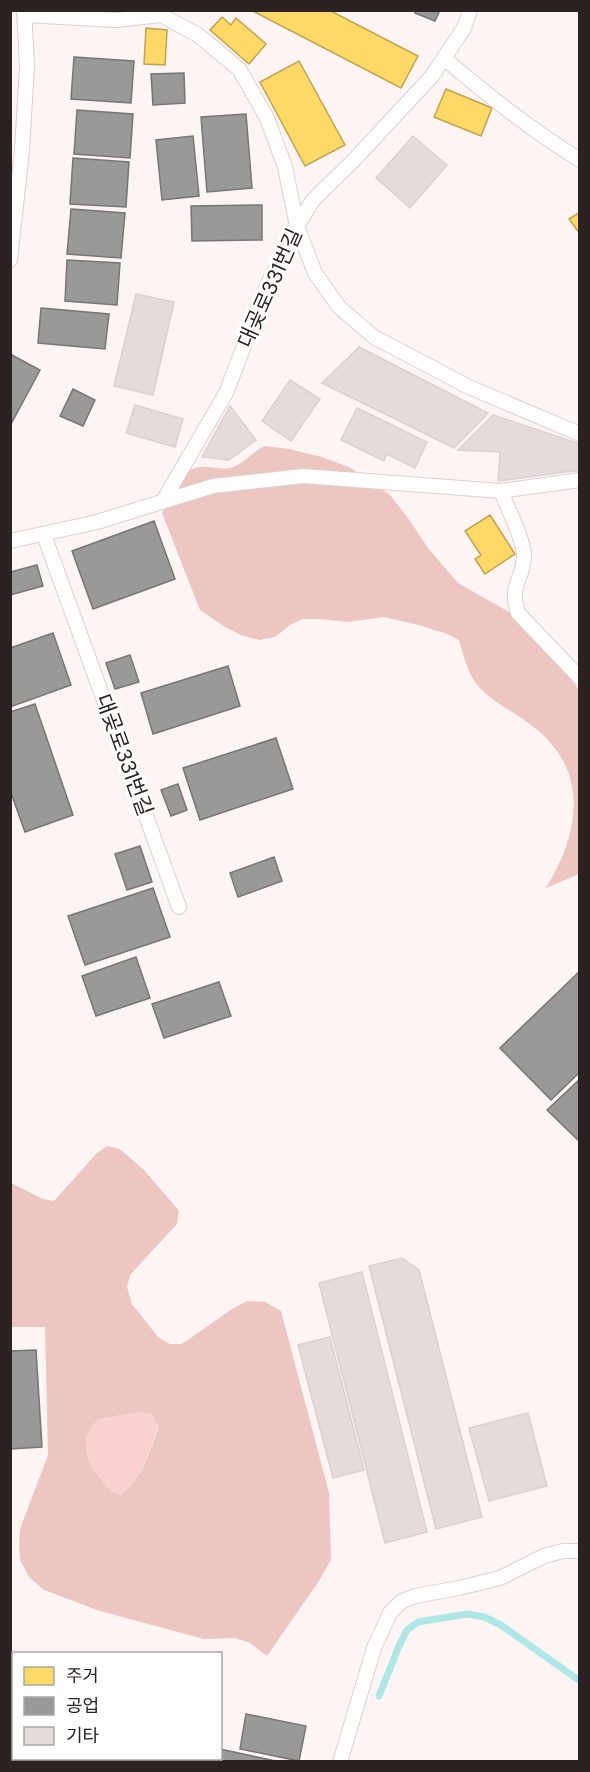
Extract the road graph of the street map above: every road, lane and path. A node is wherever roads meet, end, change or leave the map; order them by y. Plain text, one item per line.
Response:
1 (470, 10) edge
2 (25, 13) edge
3 (444, 58) junction
4 (579, 160) edge
5 (297, 226) junction
6 (10, 260) edge
7 (579, 434) edge
8 (579, 480) edge
9 (501, 490) junction
10 (163, 501) junction
11 (44, 535) junction
12 (10, 541) edge
13 (579, 678) edge
14 (179, 907) dead end
15 (579, 1551) edge
16 (340, 1761) edge

1 - 3 lane, 대곶로331번길
2 - 5 lane
2 - 6 lane
3 - 4 lane
3 - 5 lane, 대곶로331번길
5 - 7 lane
5 - 10 lane, 대곶로331번길
8 - 9 lane
9 - 10 lane
9 - 13 lane
10 - 11 lane
11 - 12 lane
11 - 14 lane, 대곶로331번길
15 - 16 lane

